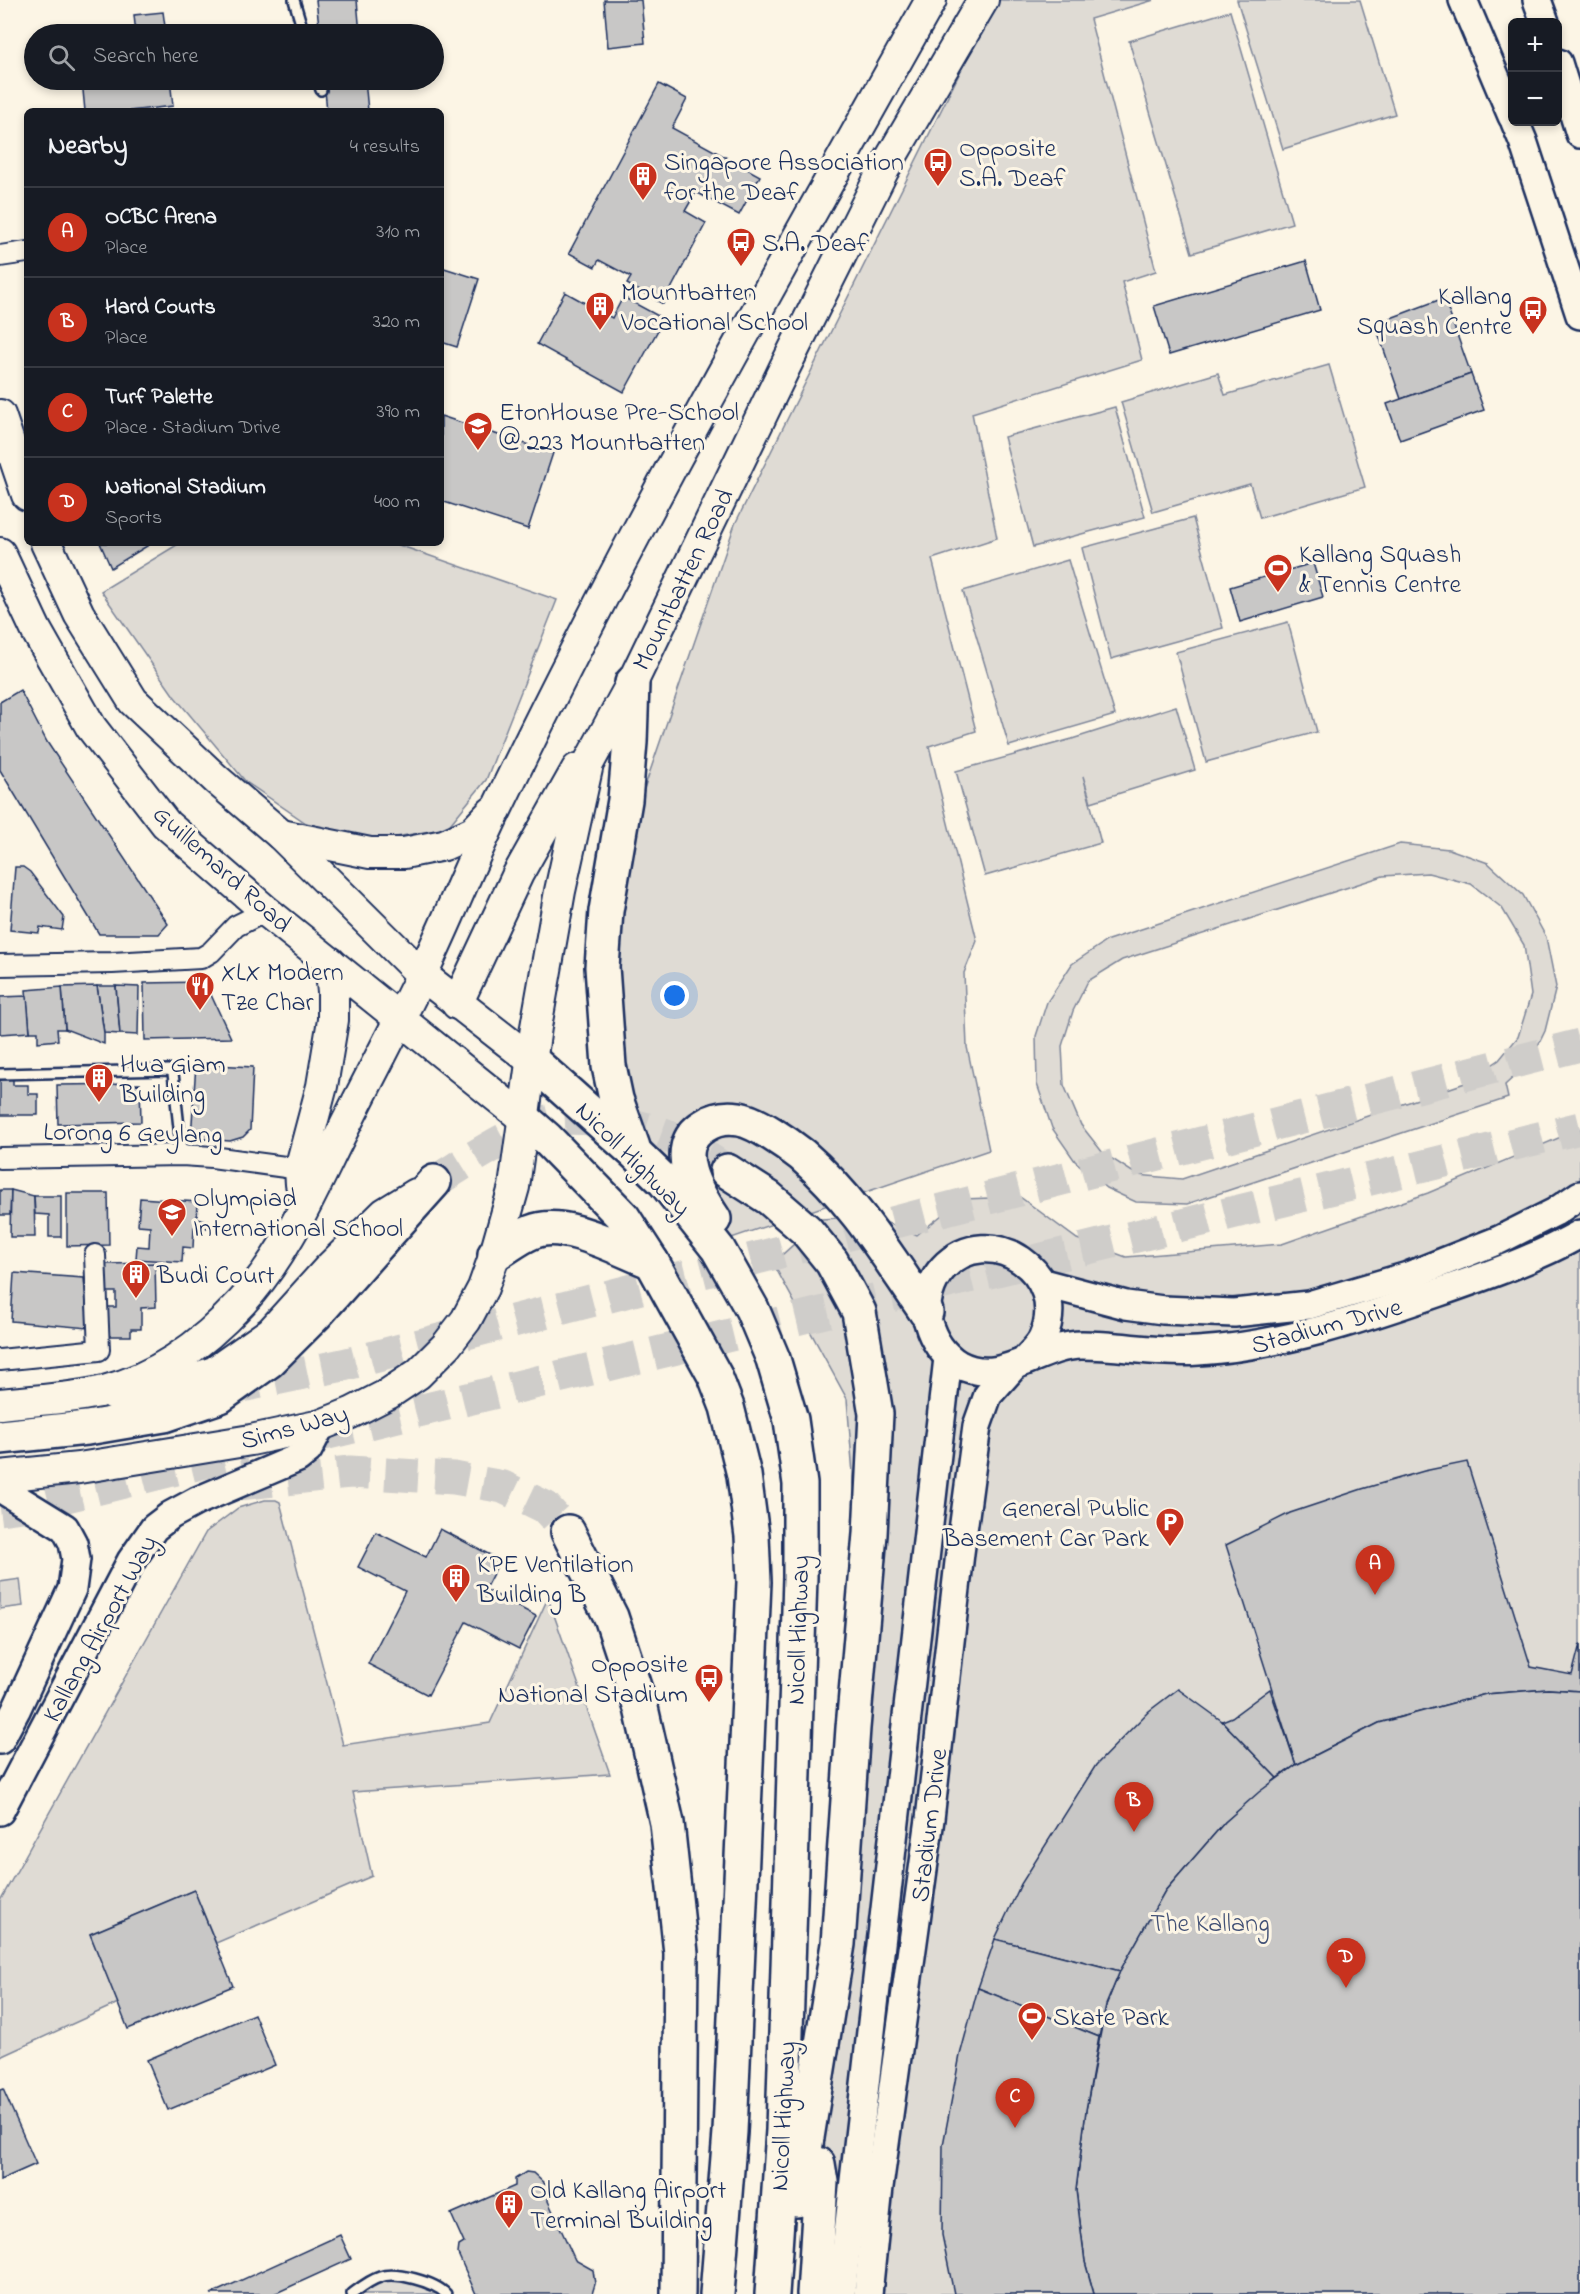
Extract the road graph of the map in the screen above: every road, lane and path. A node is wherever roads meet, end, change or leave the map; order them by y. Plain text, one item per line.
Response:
1 (294, 0) edge
2 (931, 0) edge
3 (984, 0) edge
4 (1463, 0) edge
5 (1538, 0) edge
6 (1544, 18) edge
7 (301, 24) edge
8 (1560, 72) edge
9 (1508, 107) edge
10 (1517, 126) edge
11 (1580, 134) edge
12 (24, 252) edge
13 (0, 256) edge
14 (1580, 315) edge
15 (0, 415) edge
16 (24, 486) edge
17 (47, 546) edge
18 (0, 553) edge
19 (632, 683) junction
20 (588, 764) junction
21 (498, 806) junction
22 (281, 835) junction
23 (266, 911) junction
24 (321, 955) junction
25 (0, 965) edge
26 (422, 975) junction
27 (458, 1004) junction
28 (400, 1016) junction
29 (531, 1060) junction
30 (0, 1074) edge
31 (523, 1118) junction
32 (634, 1152) junction
33 (182, 1155) junction
34 (0, 1158) edge
35 (300, 1169) junction
36 (727, 1171) tunnel mouth
37 (434, 1182) joint
38 (1580, 1195) edge
39 (306, 1204) junction
40 (1580, 1234) edge
41 (495, 1254) junction
42 (94, 1255) dead end
43 (652, 1262) junction
44 (1043, 1283) junction
45 (926, 1312) junction
46 (948, 1358) junction
47 (0, 1360) edge
48 (1019, 1363) junction
49 (103, 1391) junction
50 (0, 1404) edge
51 (791, 1420) junction
52 (321, 1425) junction
53 (0, 1437) edge
54 (0, 1476) edge
55 (0, 1488) edge
56 (568, 1532) tunnel mouth
57 (0, 1740) edge
58 (0, 1811) edge
59 (811, 2114) junction
60 (352, 2294) edge
61 (446, 2294) edge
62 (678, 2294) edge
63 (717, 2294) edge
64 (772, 2294) edge
65 (782, 2294) edge
66 (813, 2294) edge
67 (841, 2294) edge
68 (868, 2294) edge

1 - 7 lane
2 - 21 main road
3 - 19 main road, Mountbatten Road
4 - 9 street
5 - 6 street
8 - 11 street
10 - 14 street
12 - 13 street
15 - 16 main road
17 - 22 main road
18 - 23 main road, Guillemard Road
19 - 20 main road, Mountbatten Road
19 - 32 highway
20 - 27 main road
20 - 29 main road, Mountbatten Road
21 - 22 main road
21 - 26 main road
22 - 26 main road
23 - 24 main road, Guillemard Road
23 - 25 street
24 - 28 main road, Guillemard Road
24 - 35 main road
26 - 27 main road
26 - 28 main road
27 - 28 main road
27 - 29 main road
28 - 31 main road, Guillemard Road
28 - 39 main road
29 - 31 main road, Sims Way
29 - 32 highway, Nicoll Highway
30 - 33 lane
31 - 41 main road, Sims Way
31 - 43 highway, Nicoll Highway
32 - 51 highway, Nicoll Highway
33 - 34 street, Lorong 6 Geylang
33 - 35 street, Lorong 6 Geylang
35 - 39 main road
36 - 59 highway
37 - 49 main road
37 - 53 highway
38 - 44 street, Stadium Drive
39 - 49 main road
40 - 48 street, Stadium Drive
41 - 43 highway
41 - 52 main road, Sims Way
42 - 47 street
43 - 63 highway, Nicoll Highway
44 - 45 street
44 - 48 street, Stadium Drive
45 - 46 street
45 - 51 highway
46 - 48 street, Stadium Drive
46 - 67 street, Stadium Drive
48 - 68 street, Stadium Drive
49 - 50 main road
51 - 64 highway, Nicoll Highway
52 - 54 main road, Sims Way
52 - 58 street, Kallang Airport Way
55 - 57 street, Kallang Airport Way
56 - 62 highway
59 - 65 highway
59 - 66 highway
60 - 61 lane

